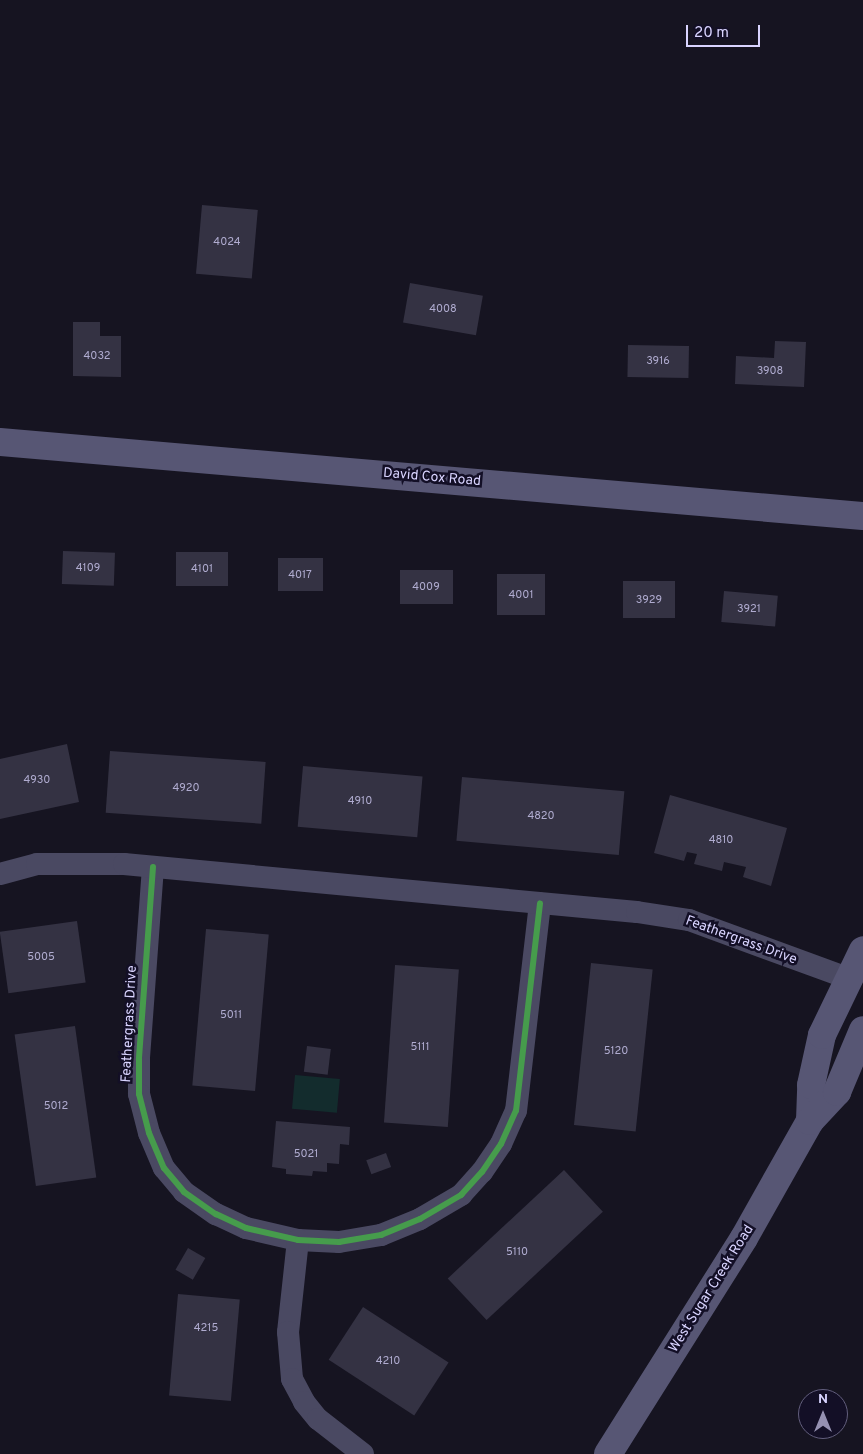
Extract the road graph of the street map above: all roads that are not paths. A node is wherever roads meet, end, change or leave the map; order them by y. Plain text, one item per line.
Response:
1 (0, 442) edge
2 (863, 516) edge
3 (153, 867) junction
4 (0, 874) edge
5 (540, 903) junction
6 (863, 950) edge
7 (850, 979) junction
8 (863, 1030) edge
9 (810, 1121) junction
10 (298, 1240) junction
11 (363, 1454) edge
12 (608, 1454) edge

1 - 2 main road, David Cox Road
3 - 4 street, Feathergrass Drive
3 - 5 street, Feathergrass Drive
3 - 10 street, Feathergrass Drive
5 - 7 street, Feathergrass Drive
5 - 10 street, Feathergrass Drive
6 - 7 main road, West Sugar Creek Road
7 - 9 main road, West Sugar Creek Road
8 - 9 main road, West Sugar Creek Road
9 - 12 main road, West Sugar Creek Road
10 - 11 street

